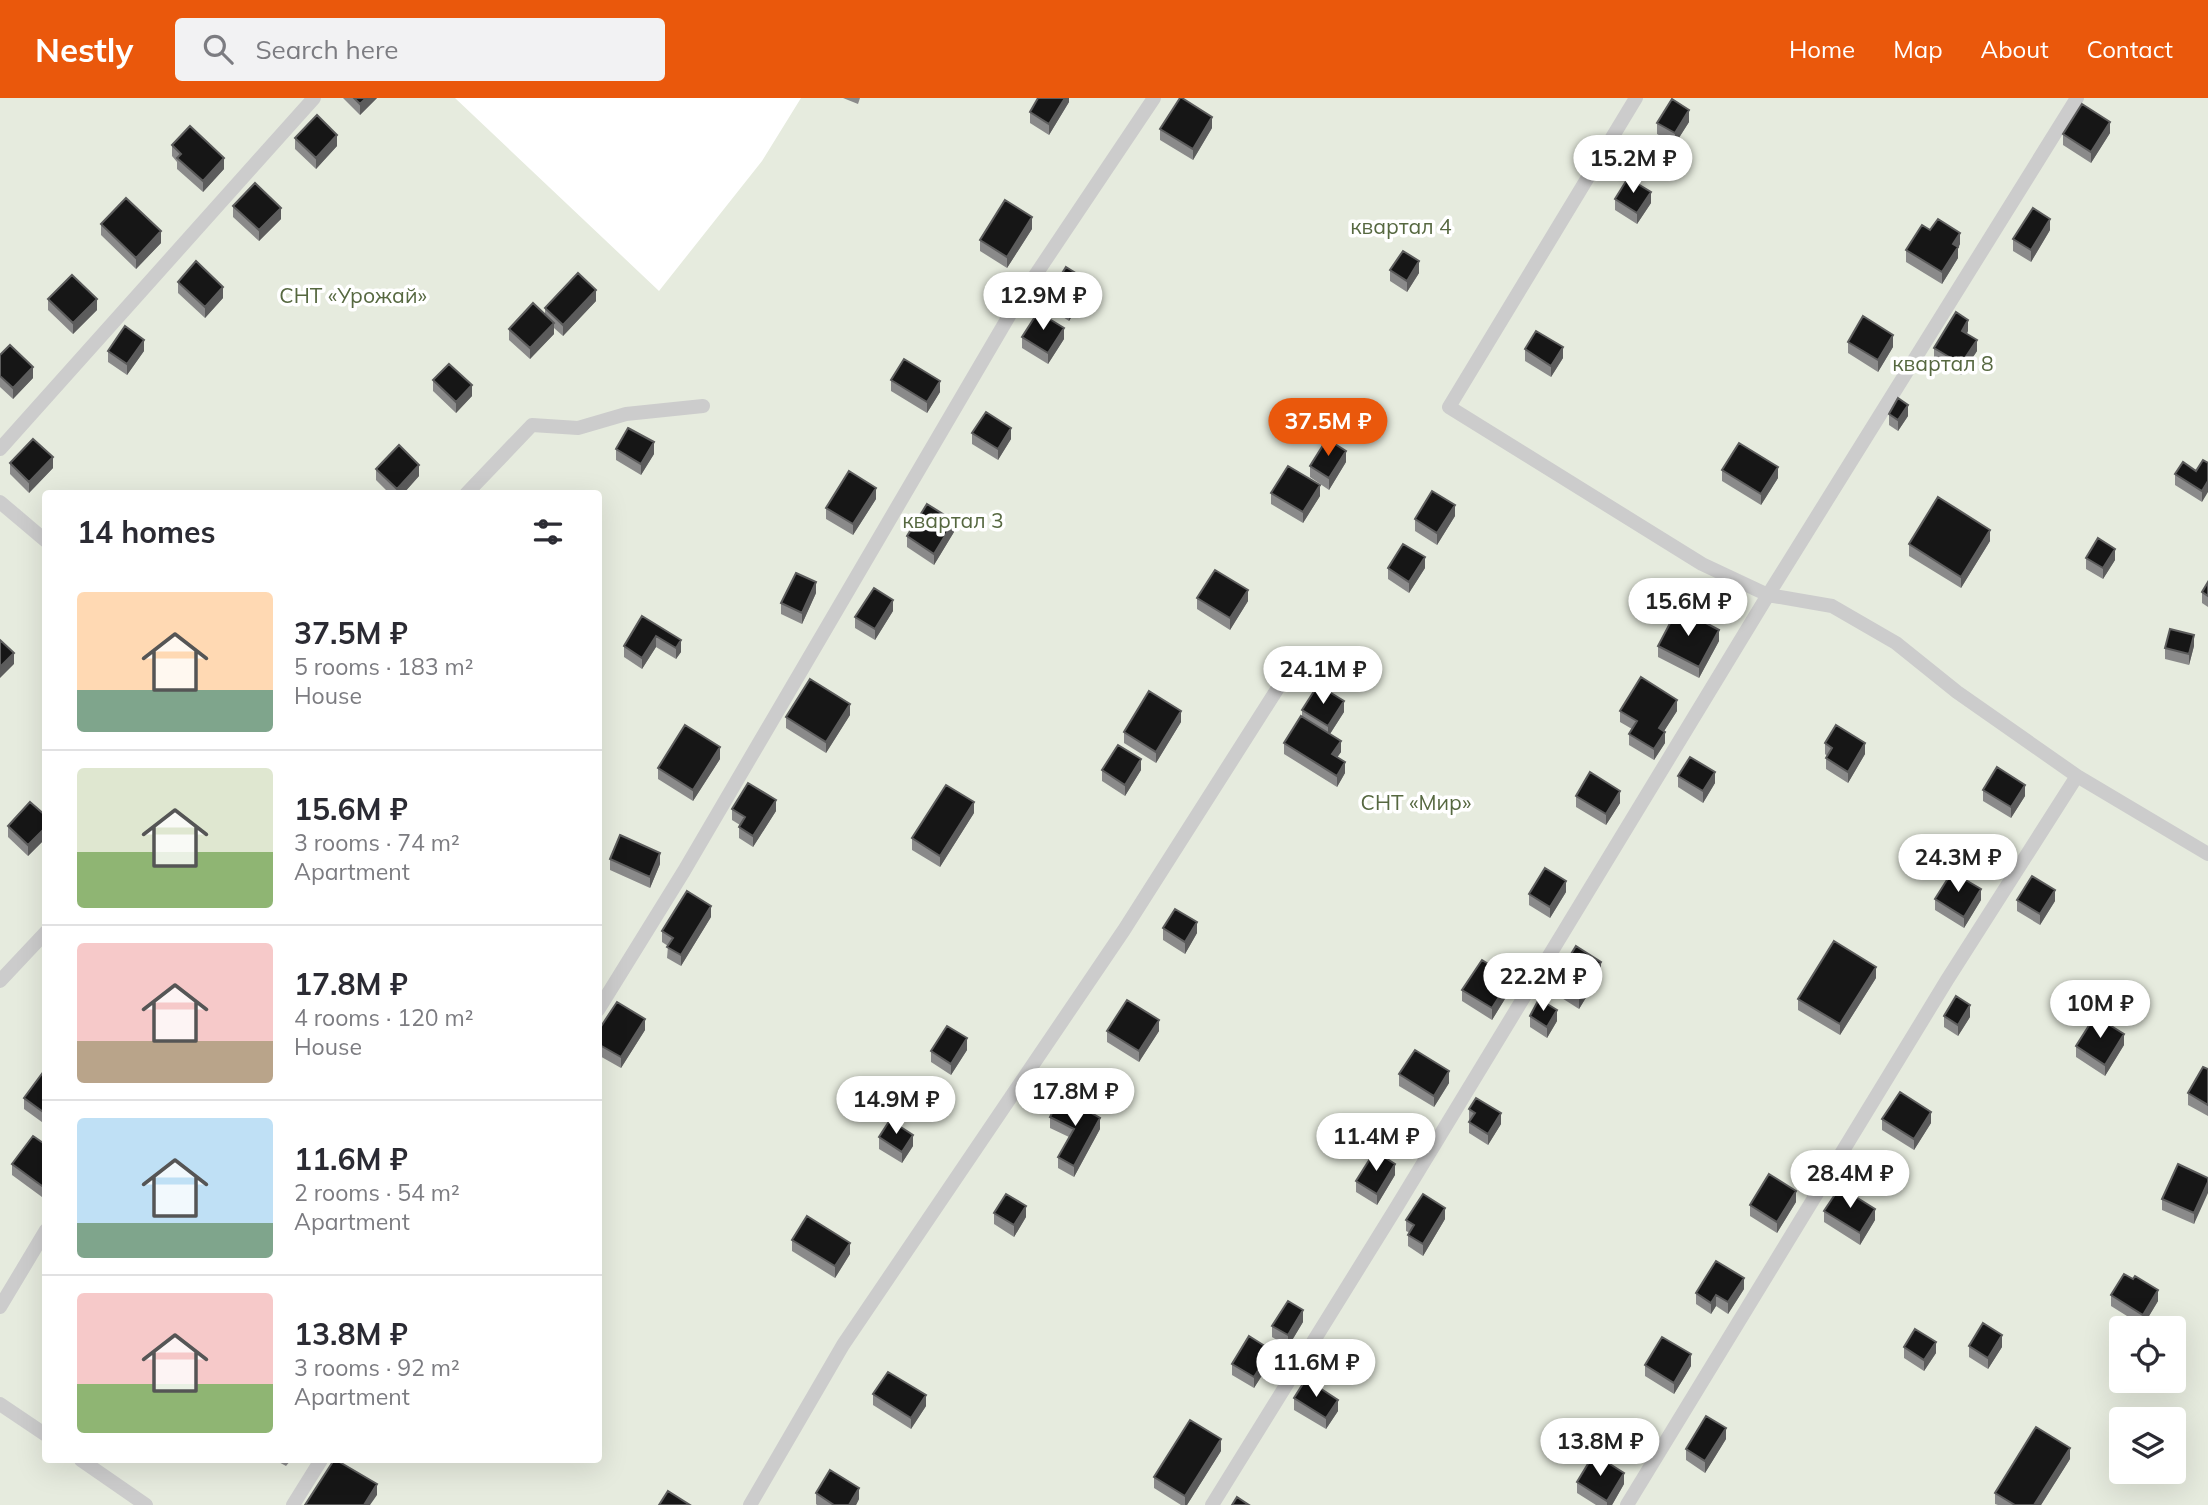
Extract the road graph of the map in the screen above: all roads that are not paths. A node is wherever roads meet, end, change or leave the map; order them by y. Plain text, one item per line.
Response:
1 (314, 98) edge
2 (1154, 98) edge
3 (1636, 98) edge
4 (2077, 98) edge
5 (703, 406) dead end
6 (0, 449) edge
7 (470, 490) edge
8 (0, 502) edge
9 (42, 538) edge
10 (1768, 595) junction
11 (1290, 669) dead end
12 (2077, 776) junction
13 (2208, 854) edge
14 (42, 936) edge
15 (0, 981) edge
16 (602, 1004) edge
17 (42, 1237) edge
18 (0, 1307) edge
19 (0, 1404) edge
20 (42, 1432) edge
21 (84, 1463) edge
22 (319, 1463) edge
23 (146, 1505) edge
24 (293, 1505) edge
25 (750, 1505) edge
26 (1212, 1505) edge
27 (1627, 1505) edge

1 - 6 lane
2 - 16 lane
3 - 10 lane
4 - 10 lane
5 - 7 lane
8 - 9 lane
10 - 12 lane
10 - 26 lane
11 - 25 lane
12 - 13 lane
12 - 27 lane
14 - 15 lane
17 - 18 lane
19 - 20 lane
21 - 23 lane
22 - 24 lane

